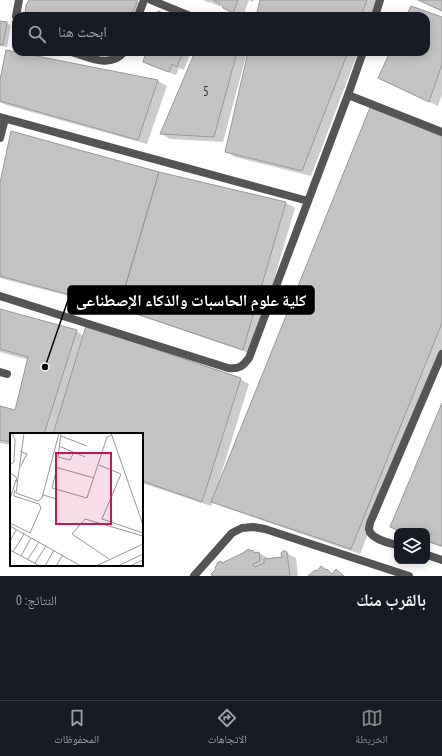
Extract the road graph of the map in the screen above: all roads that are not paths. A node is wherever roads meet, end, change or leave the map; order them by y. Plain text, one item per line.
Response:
1 (19, 0) edge
2 (144, 0) edge
3 (151, 0) edge
4 (380, 0) edge
5 (17, 12) edge
6 (140, 12) edge
7 (180, 12) edge
8 (376, 12) edge
9 (84, 56) edge
10 (121, 56) edge
11 (362, 56) edge
12 (348, 95) junction
13 (2, 118) edge
14 (442, 132) edge
15 (0, 138) edge
16 (308, 201) junction
17 (0, 296) edge
18 (442, 354) edge
19 (394, 544) edge
20 (430, 556) edge
21 (442, 560) edge
22 (194, 576) edge
23 (409, 576) edge

1 - 5 street
2 - 6 street
3 - 7 street
4 - 8 street
9 - 10 street
11 - 12 street
12 - 14 street
12 - 16 street
13 - 15 street
13 - 16 street
16 - 17 street
18 - 19 street
20 - 21 street
22 - 23 street

